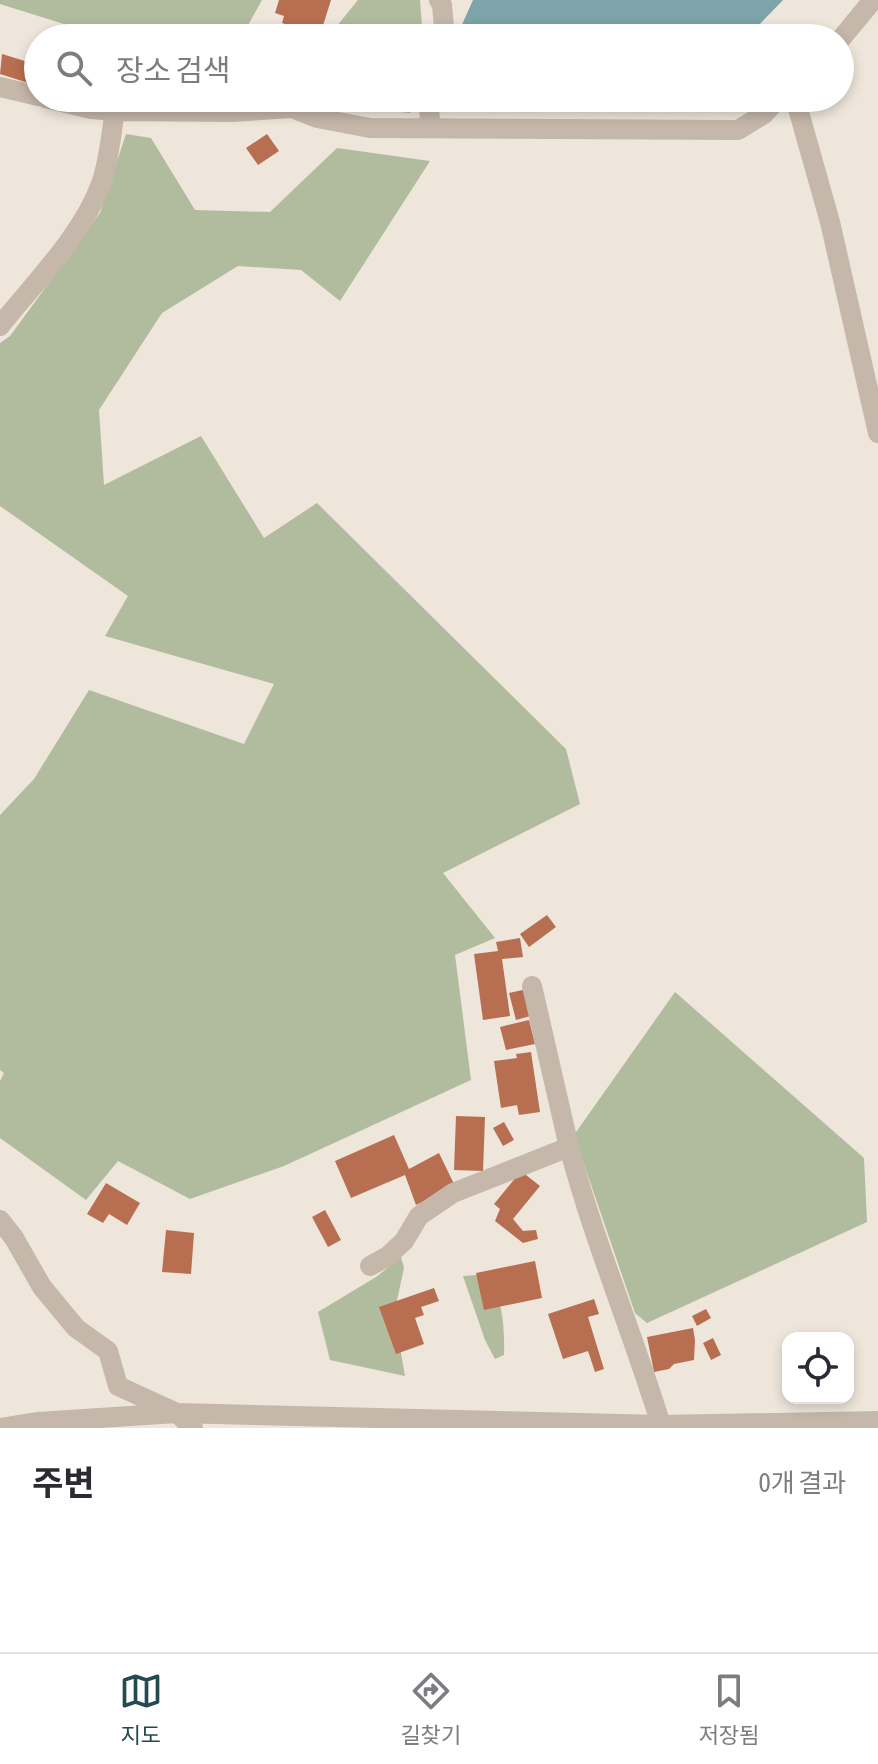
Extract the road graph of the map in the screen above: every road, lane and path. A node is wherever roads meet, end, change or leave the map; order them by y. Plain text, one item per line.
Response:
1 (439, 0) edge
2 (873, 0) edge
3 (444, 24) edge
4 (853, 24) edge
5 (0, 87) edge
6 (24, 93) edge
7 (115, 112) edge
8 (302, 112) edge
9 (429, 112) edge
10 (766, 112) edge
11 (799, 112) edge
12 (430, 128) junction
13 (0, 326) edge
14 (878, 433) edge
15 (532, 986) dead end
16 (569, 1147) junction
17 (0, 1220) edge
18 (370, 1266) dead end
19 (177, 1413) junction
20 (878, 1421) edge
21 (661, 1425) junction
22 (0, 1428) edge
23 (193, 1428) edge

1 - 3 street
2 - 4 street
5 - 6 street
7 - 13 street
8 - 12 street
9 - 12 street
10 - 12 street
11 - 14 street
15 - 16 street
16 - 18 street
16 - 21 street
17 - 19 street
19 - 21 street
19 - 22 street
19 - 23 street
20 - 21 street

